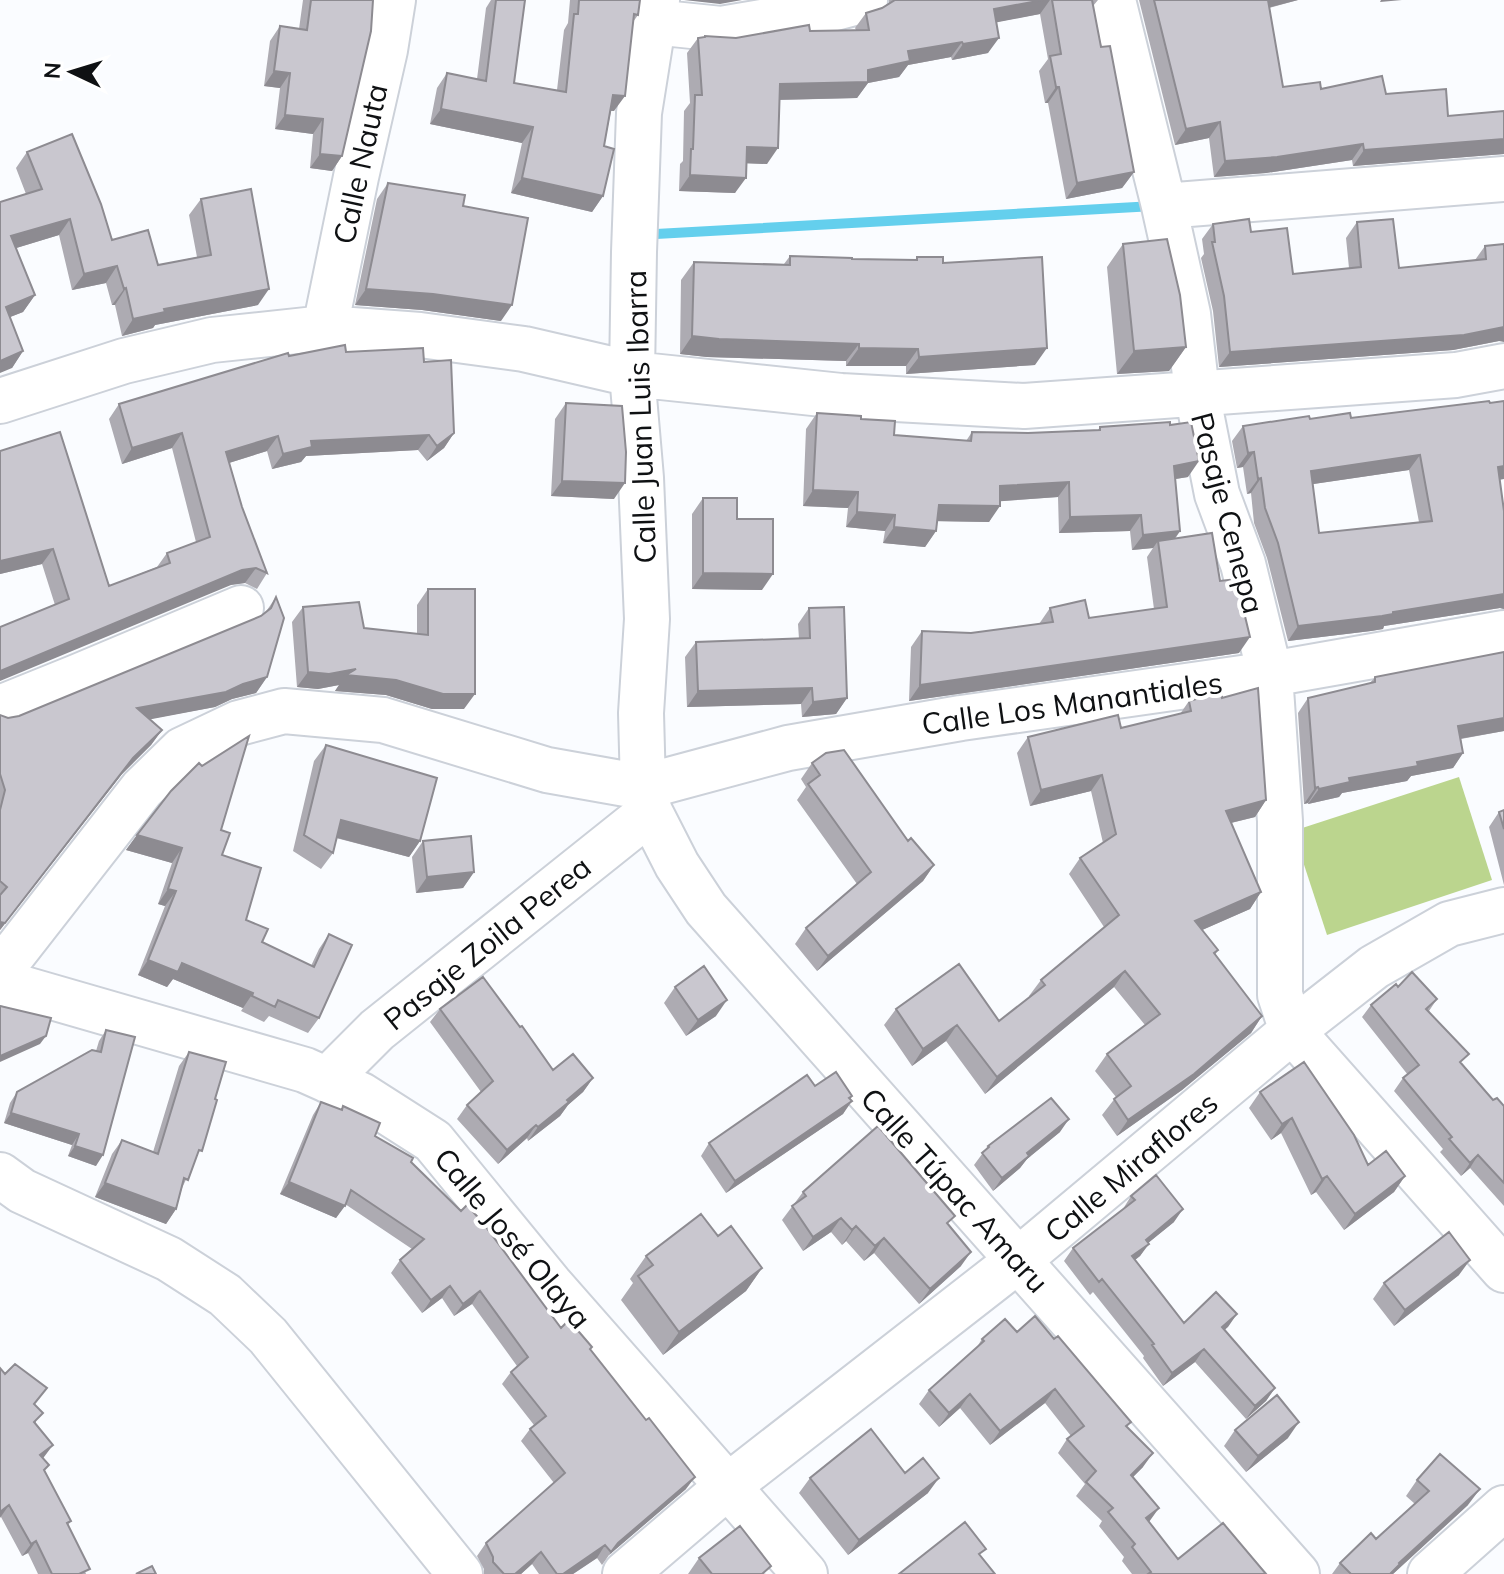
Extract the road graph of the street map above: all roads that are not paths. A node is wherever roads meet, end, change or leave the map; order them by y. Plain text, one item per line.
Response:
1 (393, 0) edge
2 (865, 0) edge
3 (1113, 0) edge
4 (655, 11) edge
5 (1504, 179) edge
6 (1164, 206) junction
7 (325, 328) junction
8 (1504, 366) edge
9 (632, 374) junction
10 (1197, 393) junction
11 (0, 401) edge
12 (241, 608) dead end
13 (1504, 633) edge
14 (1270, 674) junction
15 (0, 708) edge
16 (646, 800) junction
17 (1504, 910) edge
18 (0, 971) edge
19 (0, 982) edge
20 (1292, 1031) junction
21 (327, 1080) junction
22 (0, 1175) edge
23 (1017, 1261) junction
24 (1504, 1270) edge
25 (728, 1486) junction
26 (1504, 1508) edge
27 (460, 1574) edge
28 (625, 1574) edge
29 (805, 1574) edge
30 (1297, 1574) edge
31 (1430, 1574) edge

1 - 7 street, Calle Nauta
2 - 4 street
3 - 6 street, Pasaje Cenepa
4 - 9 street, Calle Juan Luis Ibarra
5 - 6 street
6 - 10 street, Pasaje Cenepa
7 - 9 street
7 - 11 street
8 - 10 street
9 - 10 street
9 - 16 street, Calle Juan Luis Ibarra
10 - 14 street, Pasaje Cenepa
12 - 15 street
13 - 14 street, Calle Los Manantiales
14 - 16 street, Calle Los Manantiales
14 - 20 street, Pasaje Cenepa
16 - 18 street
16 - 21 street, Pasaje Zoila Perea
16 - 23 street, Calle Túpac Amaru
17 - 20 street, Calle Miraflores
19 - 21 street, Calle José Olaya
20 - 23 street, Calle Miraflores
20 - 24 street
21 - 25 street, Calle José Olaya
22 - 27 street
23 - 25 street, Calle Miraflores
23 - 30 street, Calle Túpac Amaru
25 - 28 street, Calle Miraflores
25 - 29 street, Calle José Olaya
26 - 31 street

